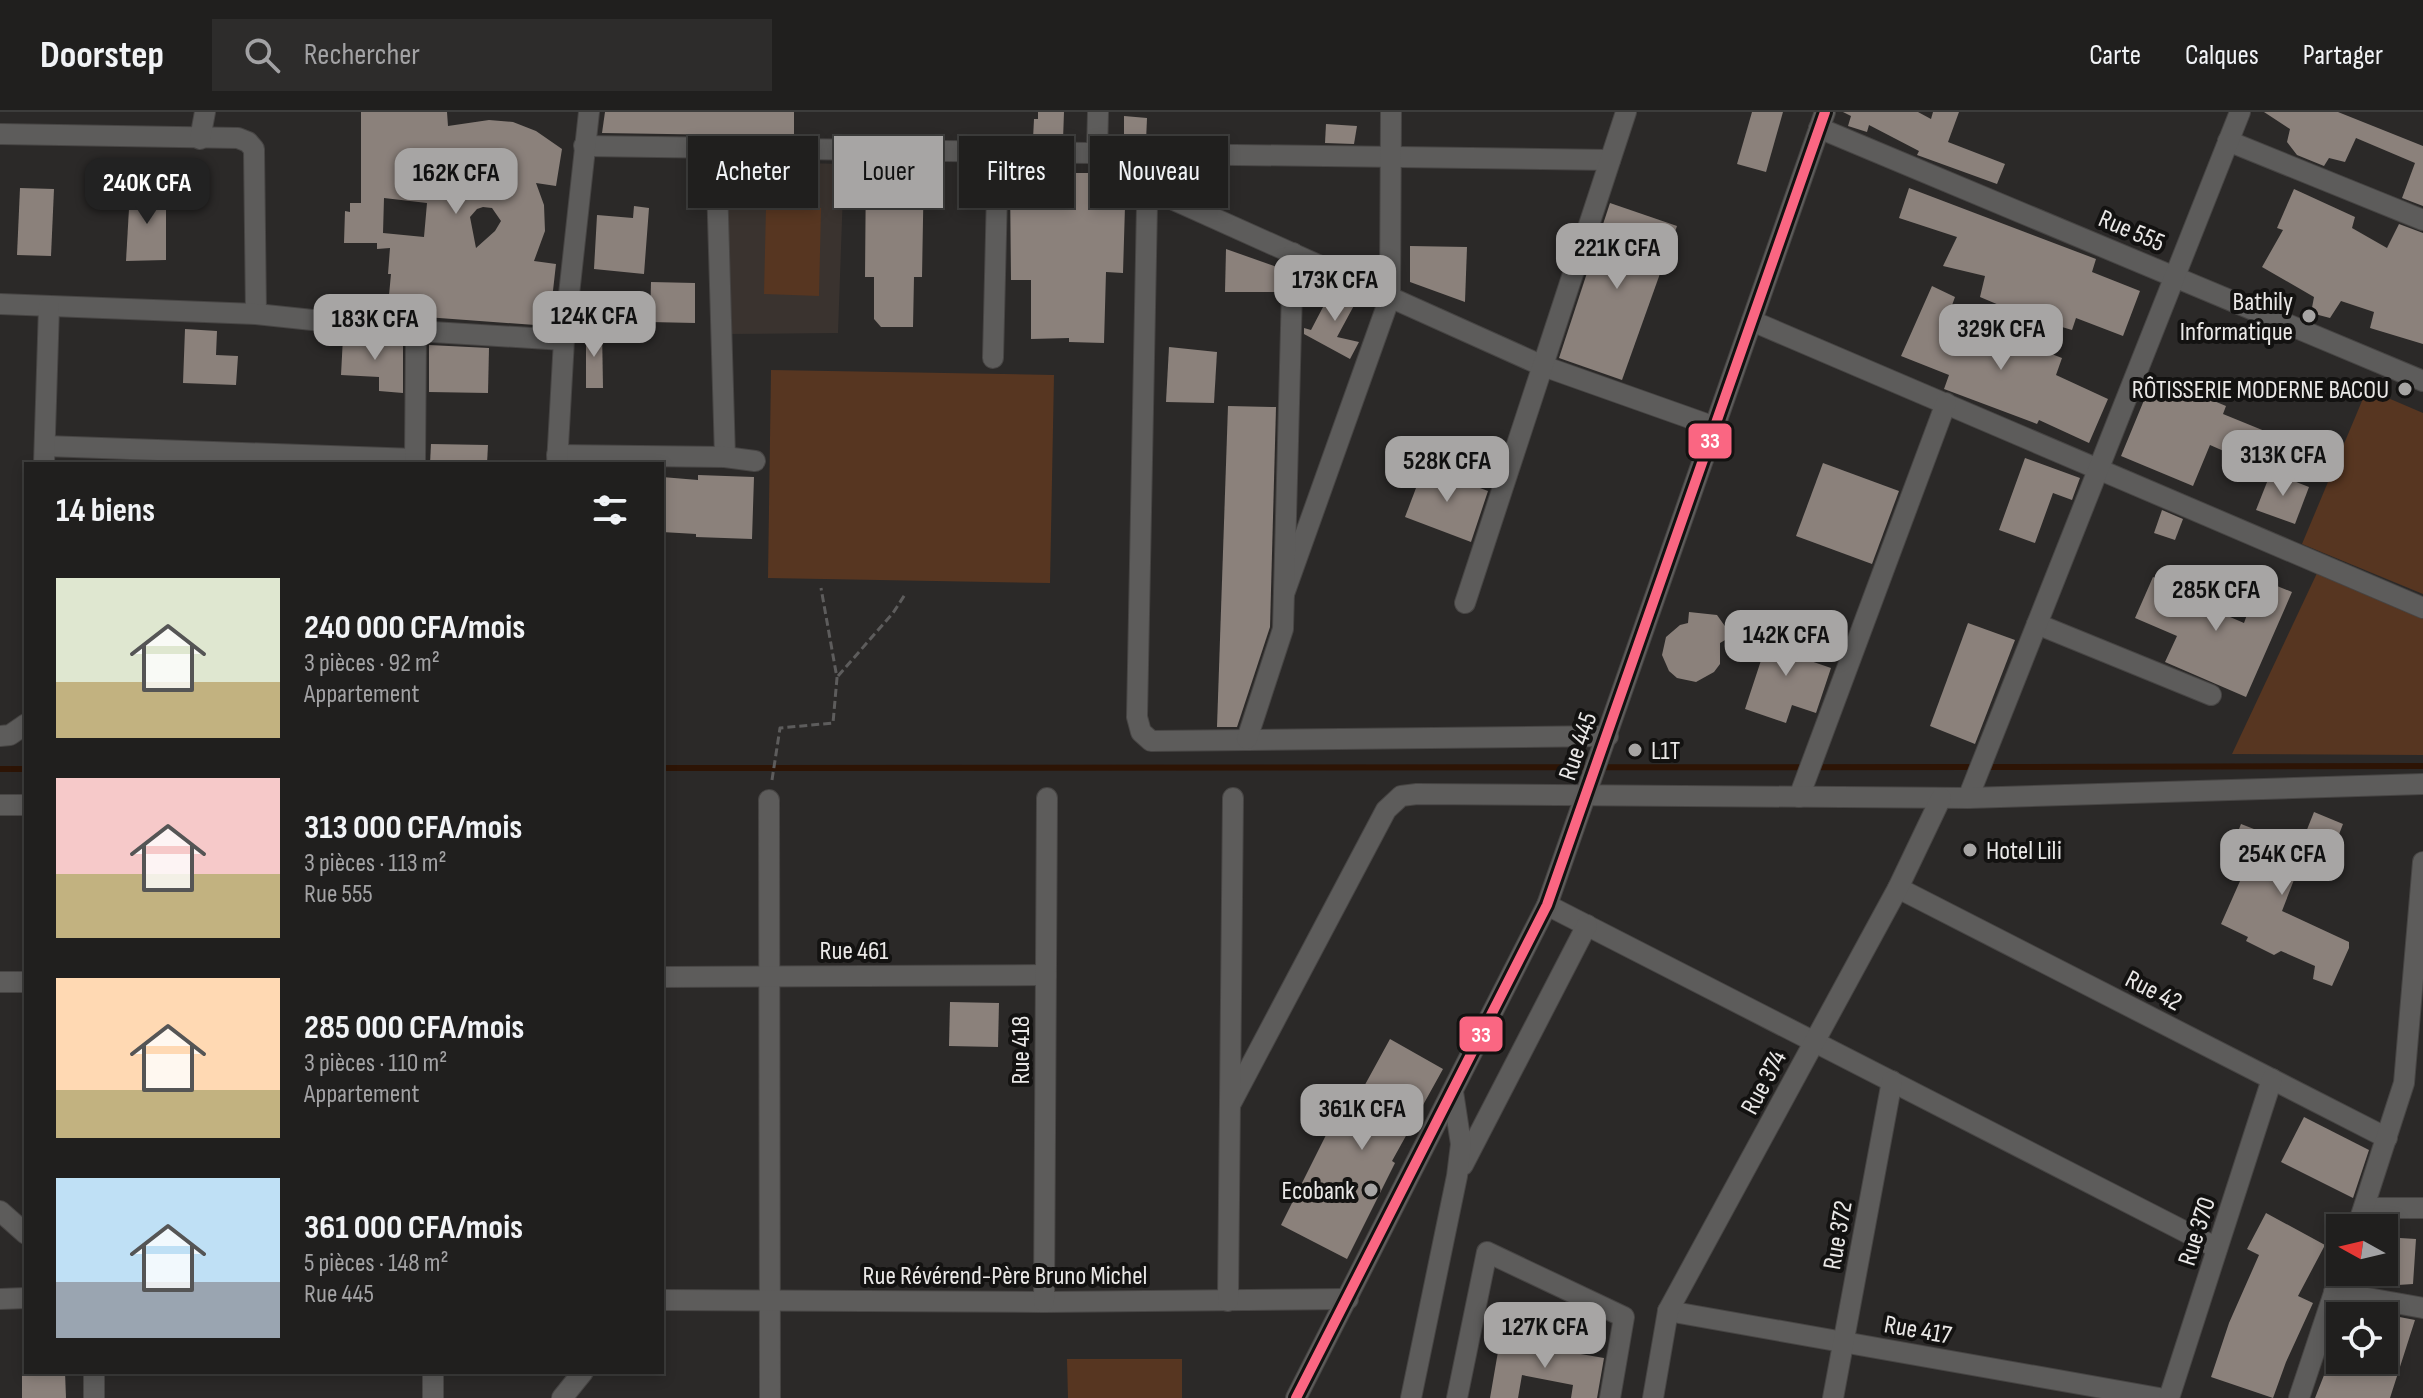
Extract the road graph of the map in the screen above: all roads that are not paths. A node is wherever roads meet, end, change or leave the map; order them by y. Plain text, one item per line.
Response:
1 (205, 112) edge
2 (589, 112) edge
3 (1098, 112) edge
4 (1391, 112) edge
5 (1626, 112) edge
6 (2240, 112) edge
7 (1822, 120) edge
8 (0, 134) edge
9 (1097, 136) edge
10 (200, 139) junction
11 (2228, 141) junction
12 (584, 146) junction
13 (688, 148) edge
14 (818, 149) edge
15 (959, 151) edge
16 (1228, 155) edge
17 (1391, 157) junction
18 (1610, 160) junction
19 (718, 208) edge
20 (997, 208) edge
21 (1147, 208) edge
22 (1192, 208) edge
23 (2423, 220) edge
24 (1293, 253) junction
25 (2175, 276) junction
26 (1390, 297) junction
27 (0, 304) edge
28 (49, 307) junction
29 (256, 314) junction
30 (1752, 321) junction
31 (416, 331) junction
32 (564, 340) junction
33 (993, 358) dead end
34 (1543, 366) junction
35 (2423, 381) edge
36 (1946, 403) junction
37 (1715, 427) junction
38 (45, 455) edge
39 (725, 457) junction
40 (238, 459) edge
41 (557, 459) edge
42 (415, 461) edge
43 (755, 461) dead end
44 (2099, 468) junction
45 (1284, 594) junction
46 (1465, 603) dead end
47 (2423, 608) edge
48 (2037, 624) junction
49 (2211, 695) dead end
50 (24, 725) edge
51 (0, 736) edge
52 (1247, 739) junction
53 (1606, 740) junction
54 (2423, 784) edge
55 (1590, 788) junction
56 (1799, 797) junction
57 (1047, 798) dead end
58 (1233, 798) dead end
59 (1941, 798) junction
60 (1968, 798) junction
61 (769, 800) road end
62 (0, 805) edge
63 (24, 805) edge
64 (2423, 862) edge
65 (1898, 888) junction
66 (2422, 898) edge
67 (1547, 905) junction
68 (1587, 925) junction
69 (1046, 975) junction
70 (664, 977) edge
71 (769, 977) junction
72 (0, 982) edge
73 (24, 982) edge
74 (2416, 1021) edge
75 (1814, 1041) junction
76 (2272, 1079) junction
77 (1892, 1081) junction
78 (1453, 1092) junction
79 (1230, 1105) junction
80 (2387, 1138) junction
81 (1457, 1176) junction
82 (2364, 1208) junction
83 (2423, 1208) edge
84 (0, 1211) edge
85 (2362, 1214) edge
86 (24, 1232) edge
87 (2217, 1248) junction
88 (2336, 1286) edge
89 (2334, 1292) junction
90 (24, 1298) edge
91 (0, 1299) edge
92 (1348, 1299) junction
93 (664, 1300) edge
94 (770, 1300) junction
95 (1228, 1301) junction
96 (1044, 1302) junction
97 (2423, 1308) edge
98 (1668, 1311) junction
99 (1843, 1343) junction
100 (1313, 1369) junction
101 (94, 1374) edge
102 (433, 1374) edge
103 (581, 1374) edge
104 (94, 1398) edge
105 (433, 1398) edge
106 (562, 1398) edge
107 (770, 1398) edge
108 (1296, 1398) edge
109 (1312, 1398) edge
110 (1411, 1398) edge
111 (1457, 1398) edge
112 (1610, 1398) edge
113 (1653, 1398) edge
114 (1833, 1398) edge
115 (2159, 1398) edge
116 (2169, 1398) edge
117 (2299, 1398) edge

1 - 10 street
2 - 12 street
3 - 9 street
4 - 17 street
5 - 18 street
6 - 11 street
7 - 25 street, Rue 555
7 - 30 street, Rue 445
8 - 10 street
10 - 29 street
11 - 23 street
11 - 25 street
12 - 13 street
12 - 32 street
14 - 15 street
16 - 17 street
17 - 18 street
17 - 26 street
18 - 34 street
19 - 39 street
20 - 33 street
21 - 52 street
22 - 24 street
24 - 26 street
24 - 45 street
25 - 35 street, Rue 555
25 - 44 street
26 - 34 street
26 - 45 street
27 - 28 street
28 - 29 street
28 - 38 street
29 - 31 street
30 - 36 street
30 - 37 street, Rue 445
31 - 32 street
31 - 42 street
32 - 41 street
34 - 37 street
34 - 46 street
36 - 44 street
36 - 56 street
37 - 53 street, Rue 445
38 - 40 street
39 - 41 street
39 - 43 street
40 - 42 street
44 - 47 street
44 - 48 street
45 - 52 street
48 - 49 street
48 - 60 street
50 - 51 street
52 - 53 street
53 - 55 street, Rue 445
54 - 60 street
55 - 56 street
55 - 67 street, Rue 445
55 - 79 street
56 - 59 street
57 - 69 street, Rue 418
58 - 79 street
59 - 60 street
59 - 65 street, Rue 374
61 - 71 street
62 - 63 street
64 - 66 street
65 - 75 street, Rue 374
65 - 76 street, Rue 42
66 - 74 street
67 - 68 street
67 - 78 street, Rue 445
68 - 75 street
68 - 81 street
69 - 71 street, Rue 461
69 - 96 street, Rue 418
70 - 71 street, Rue 461
71 - 94 street
72 - 73 street
74 - 80 street
75 - 77 street
75 - 98 street, Rue 374
76 - 80 street, Rue 42
76 - 87 street, Rue 370
77 - 87 street
77 - 99 street, Rue 372
78 - 81 street
78 - 92 street, Rue 445
79 - 95 street
80 - 82 street
81 - 110 street
82 - 83 street
82 - 85 street
84 - 86 street
87 - 116 street, Rue 370
88 - 89 street
89 - 97 street
89 - 117 street
90 - 91 street
92 - 95 street, Rue Révérend-Père Bruno Michel
92 - 100 street, Rue 445
93 - 94 street, Rue Révérend-Père Bruno Michel
94 - 96 street, Rue Révérend-Père Bruno Michel
94 - 107 street
95 - 96 street, Rue Révérend-Père Bruno Michel
98 - 99 street, Rue 417
98 - 113 street, Rue 374
99 - 114 street, Rue 372
99 - 115 street, Rue 417
100 - 108 street, Rue 445
100 - 109 street
101 - 104 street
102 - 105 street
103 - 106 street
111 - 112 street

